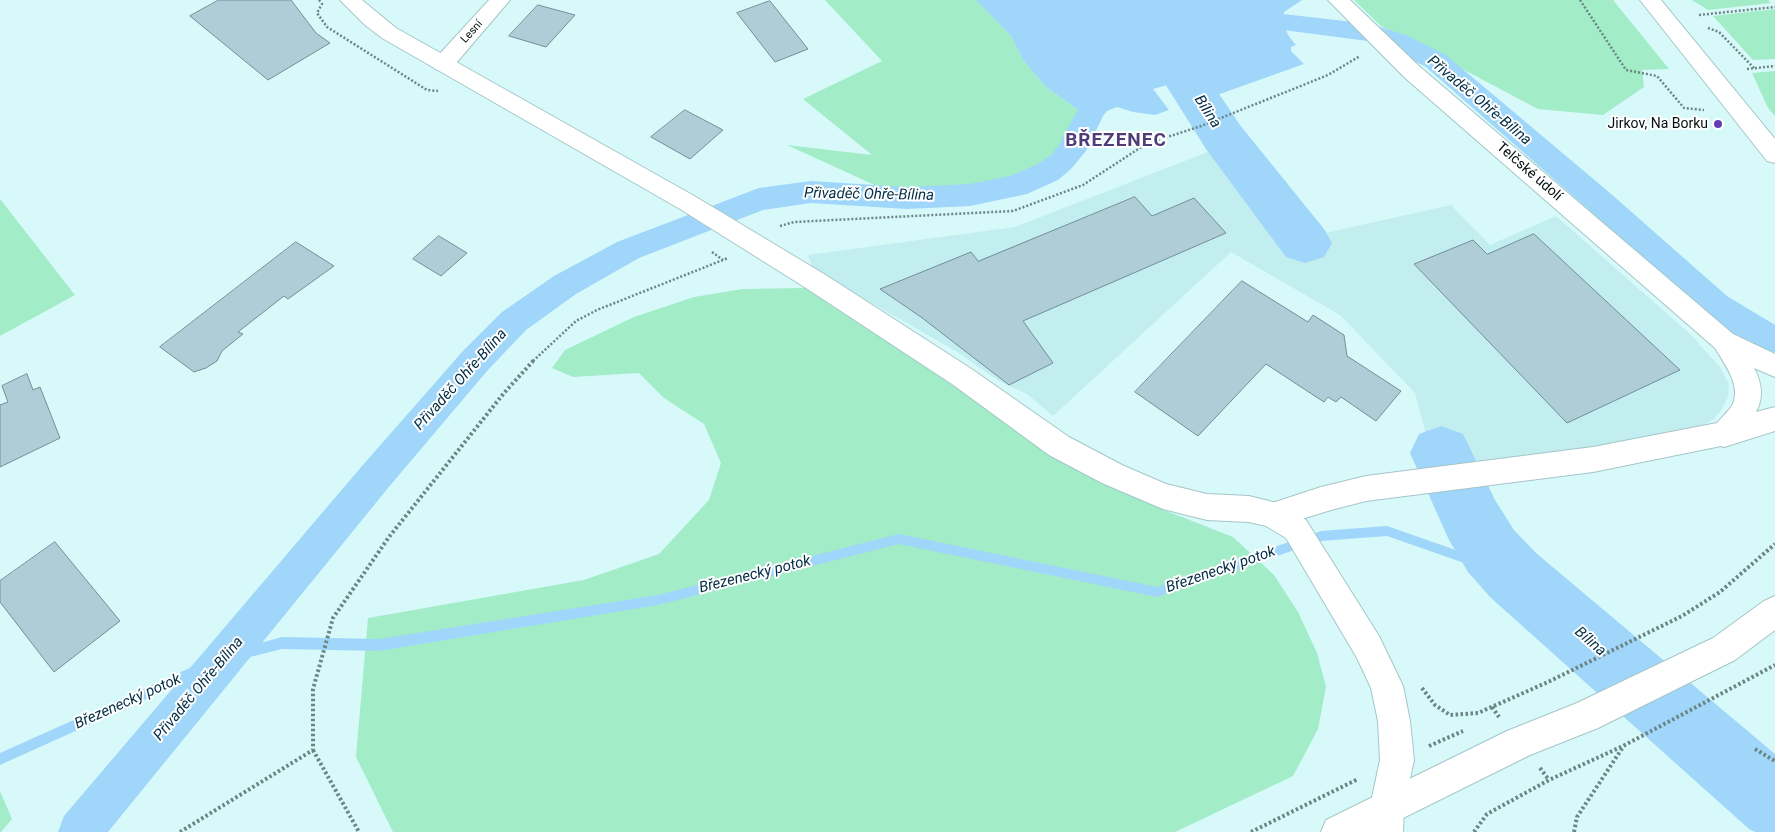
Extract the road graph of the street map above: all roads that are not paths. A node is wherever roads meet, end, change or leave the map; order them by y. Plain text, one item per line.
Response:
1 (350, 0) edge
2 (500, 0) edge
3 (1338, 0) edge
4 (1650, 0) edge
5 (443, 64) junction
6 (1775, 155) edge
7 (1724, 341) junction
8 (1775, 366) edge
9 (1775, 419) edge
10 (1724, 435) junction
11 (1293, 532) junction
12 (1775, 611) edge
13 (1387, 820) edge
14 (1338, 832) edge

1 - 5 street
2 - 5 street, Lesní
3 - 7 street, Telčské údolí
4 - 6 street
5 - 11 street
7 - 8 street
7 - 10 street
9 - 10 street
10 - 11 street
11 - 13 street
12 - 13 street
13 - 14 street

